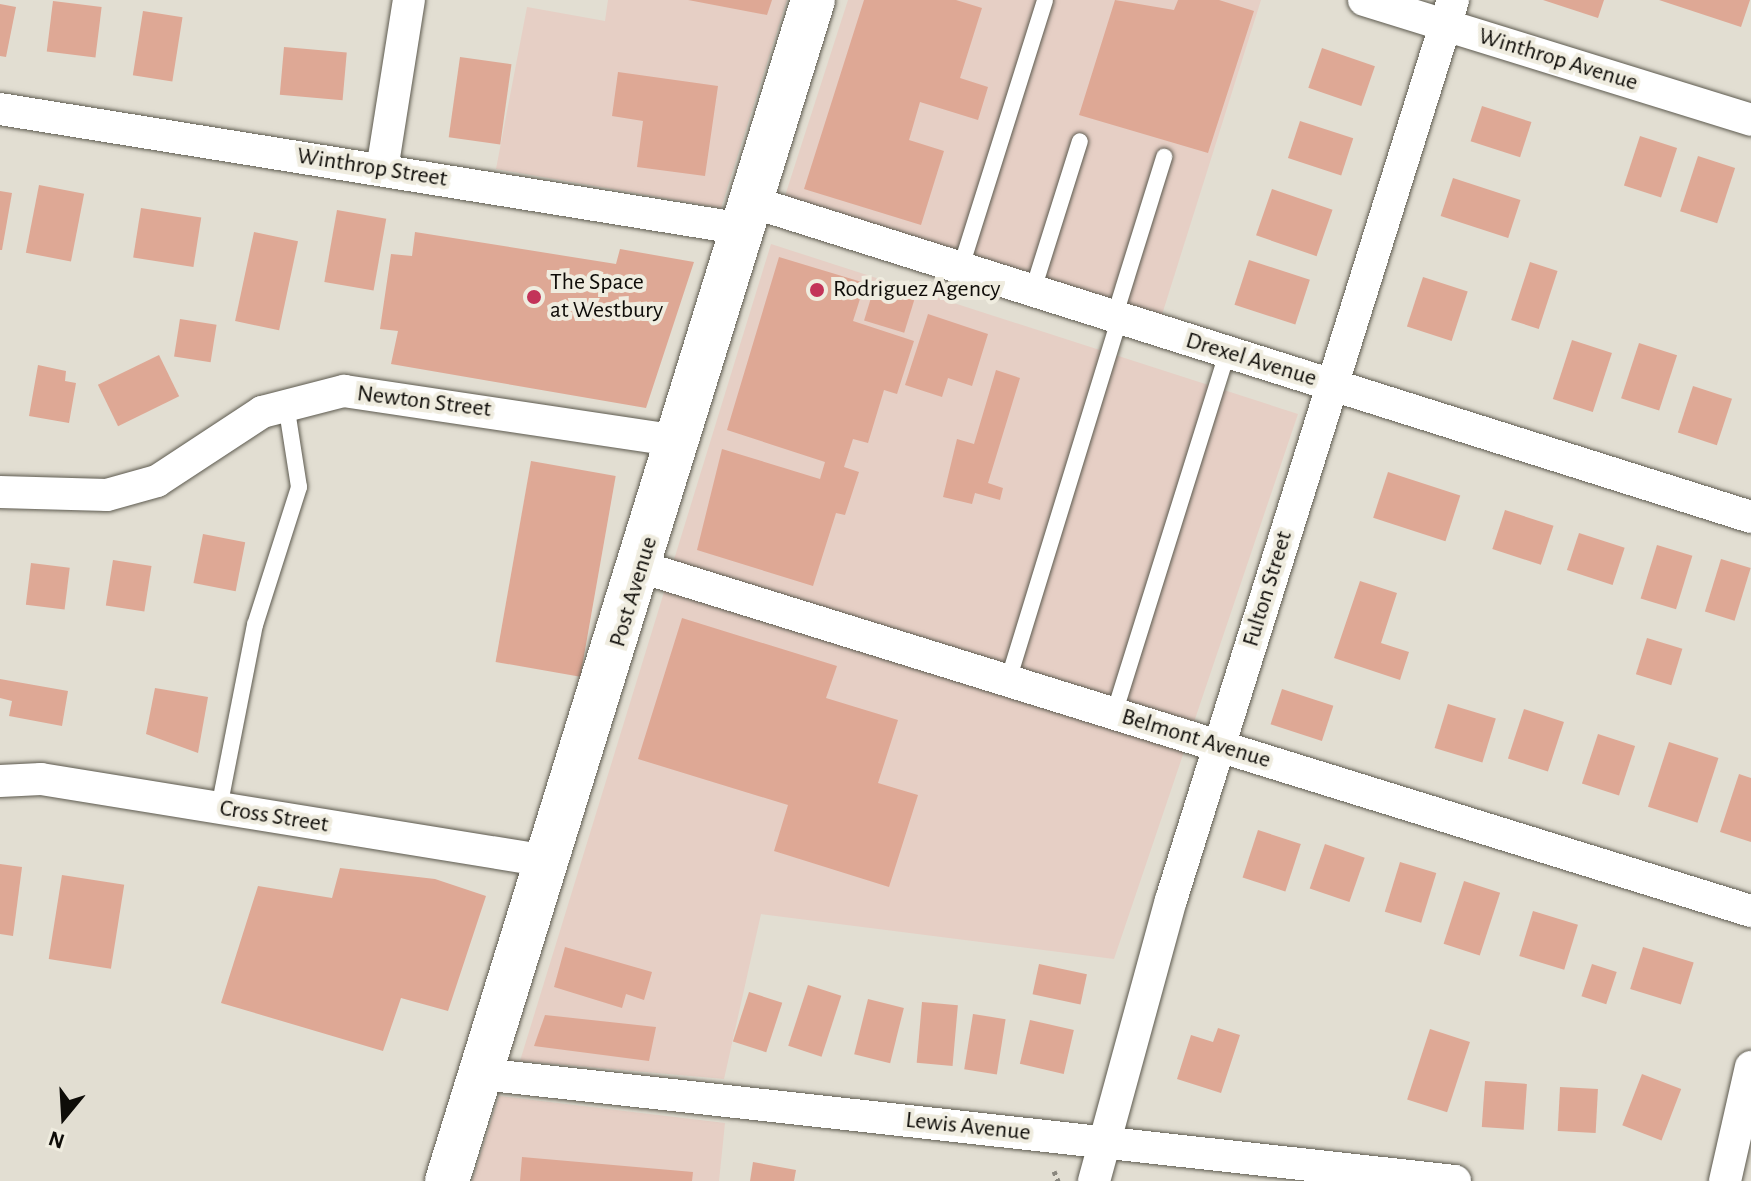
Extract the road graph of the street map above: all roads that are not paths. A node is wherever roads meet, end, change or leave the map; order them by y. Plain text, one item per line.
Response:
1 (409, 0) edge
2 (813, 0) edge
3 (1045, 0) edge
4 (1364, 0) edge
5 (1450, 12) edge
6 (0, 109) edge
7 (1751, 120) edge
8 (1080, 141) dead end
9 (1164, 157) dead end
10 (382, 170) junction
11 (748, 216) junction
12 (960, 270) junction
13 (1032, 293) junction
14 (1116, 319) junction
15 (1227, 353) junction
16 (1332, 385) junction
17 (286, 404) junction
18 (679, 441) junction
19 (0, 492) edge
20 (1751, 517) edge
21 (641, 567) junction
22 (1008, 681) junction
23 (1114, 714) junction
24 (1219, 746) junction
25 (0, 781) edge
26 (219, 808) junction
27 (547, 861) junction
28 (1751, 911) edge
29 (1751, 1067) edge
30 (481, 1074) junction
31 (1105, 1142) junction
32 (447, 1181) edge
33 (1094, 1181) edge
34 (1455, 1181) edge
35 (1725, 1181) edge

1 - 10 street
2 - 11 main road, Post Avenue
3 - 12 lane
4 - 5 street, Winthrop Avenue
5 - 7 street, Winthrop Avenue
5 - 16 street, Fulton Street
6 - 10 street, Winthrop Street
8 - 13 lane
9 - 14 lane
10 - 11 street, Winthrop Street
11 - 12 street, Drexel Avenue
11 - 18 main road, Post Avenue
12 - 13 street, Drexel Avenue
13 - 14 street, Drexel Avenue
14 - 15 street, Drexel Avenue
14 - 22 lane
15 - 16 street, Drexel Avenue
15 - 23 lane
16 - 20 street, Drexel Avenue
16 - 24 street, Fulton Street
17 - 18 street, Newton Street
17 - 19 street, Newton Street
17 - 26 lane
18 - 21 main road, Post Avenue
21 - 22 street, Belmont Avenue
21 - 27 main road, Post Avenue
22 - 23 street, Belmont Avenue
23 - 24 street, Belmont Avenue
24 - 28 street, Belmont Avenue
24 - 31 street, Fulton Street
25 - 26 street, Cross Street
26 - 27 street, Cross Street
27 - 30 main road, Post Avenue
29 - 35 street
30 - 31 street, Lewis Avenue
30 - 32 main road, Post Avenue
31 - 33 street, Fulton Street
31 - 34 street, Lewis Avenue

